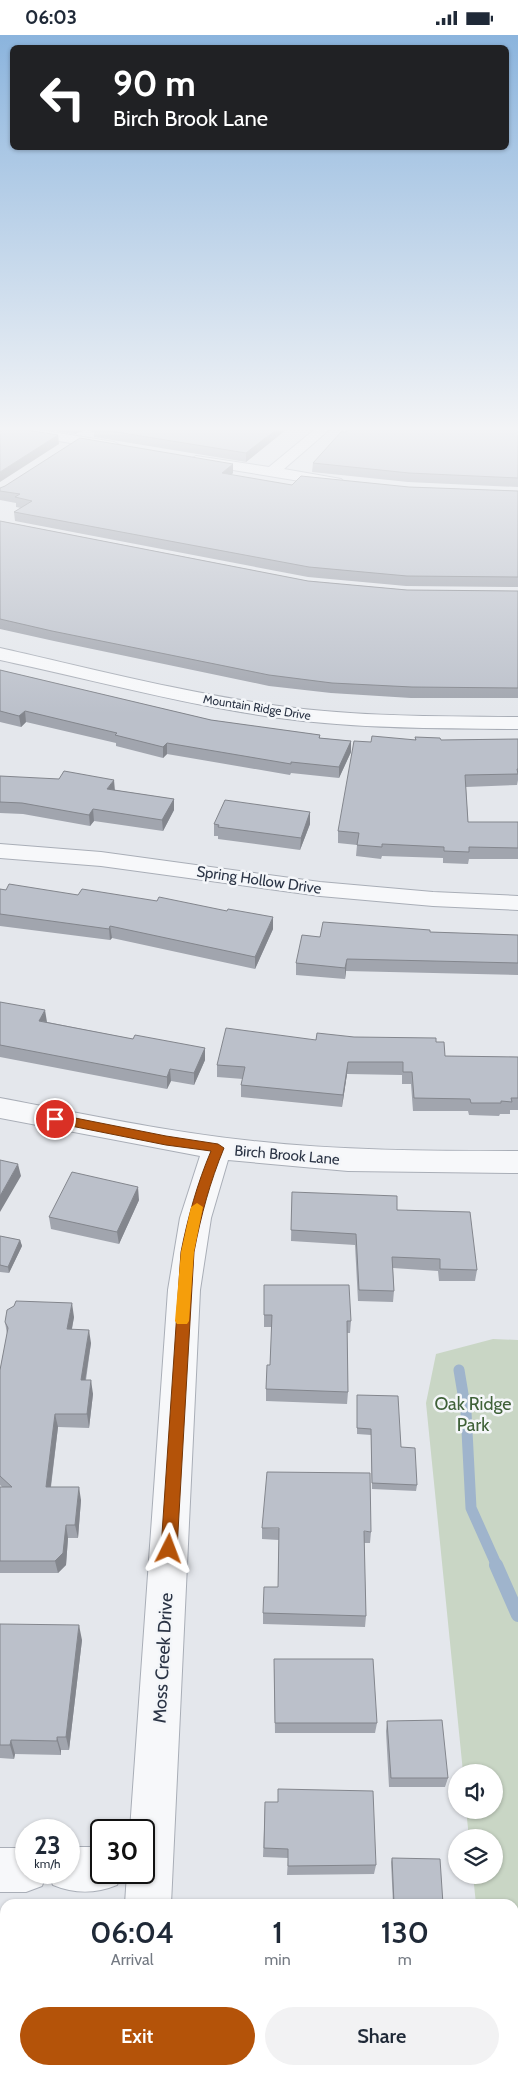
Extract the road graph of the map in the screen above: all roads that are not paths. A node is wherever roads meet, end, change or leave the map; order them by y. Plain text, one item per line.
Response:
1 (0, 654) edge
2 (518, 723) edge
3 (0, 851) edge
4 (518, 903) edge
5 (0, 1107) edge
6 (218, 1148) junction
7 (518, 1162) edge
8 (151, 1819) edge
9 (0, 1870) edge
10 (15, 1870) edge

1 - 2 street, Mountain Ridge Drive
3 - 4 street, Spring Hollow Drive
5 - 6 street, Birch Brook Lane
6 - 7 street, Birch Brook Lane
6 - 8 street, Moss Creek Drive
9 - 10 street

